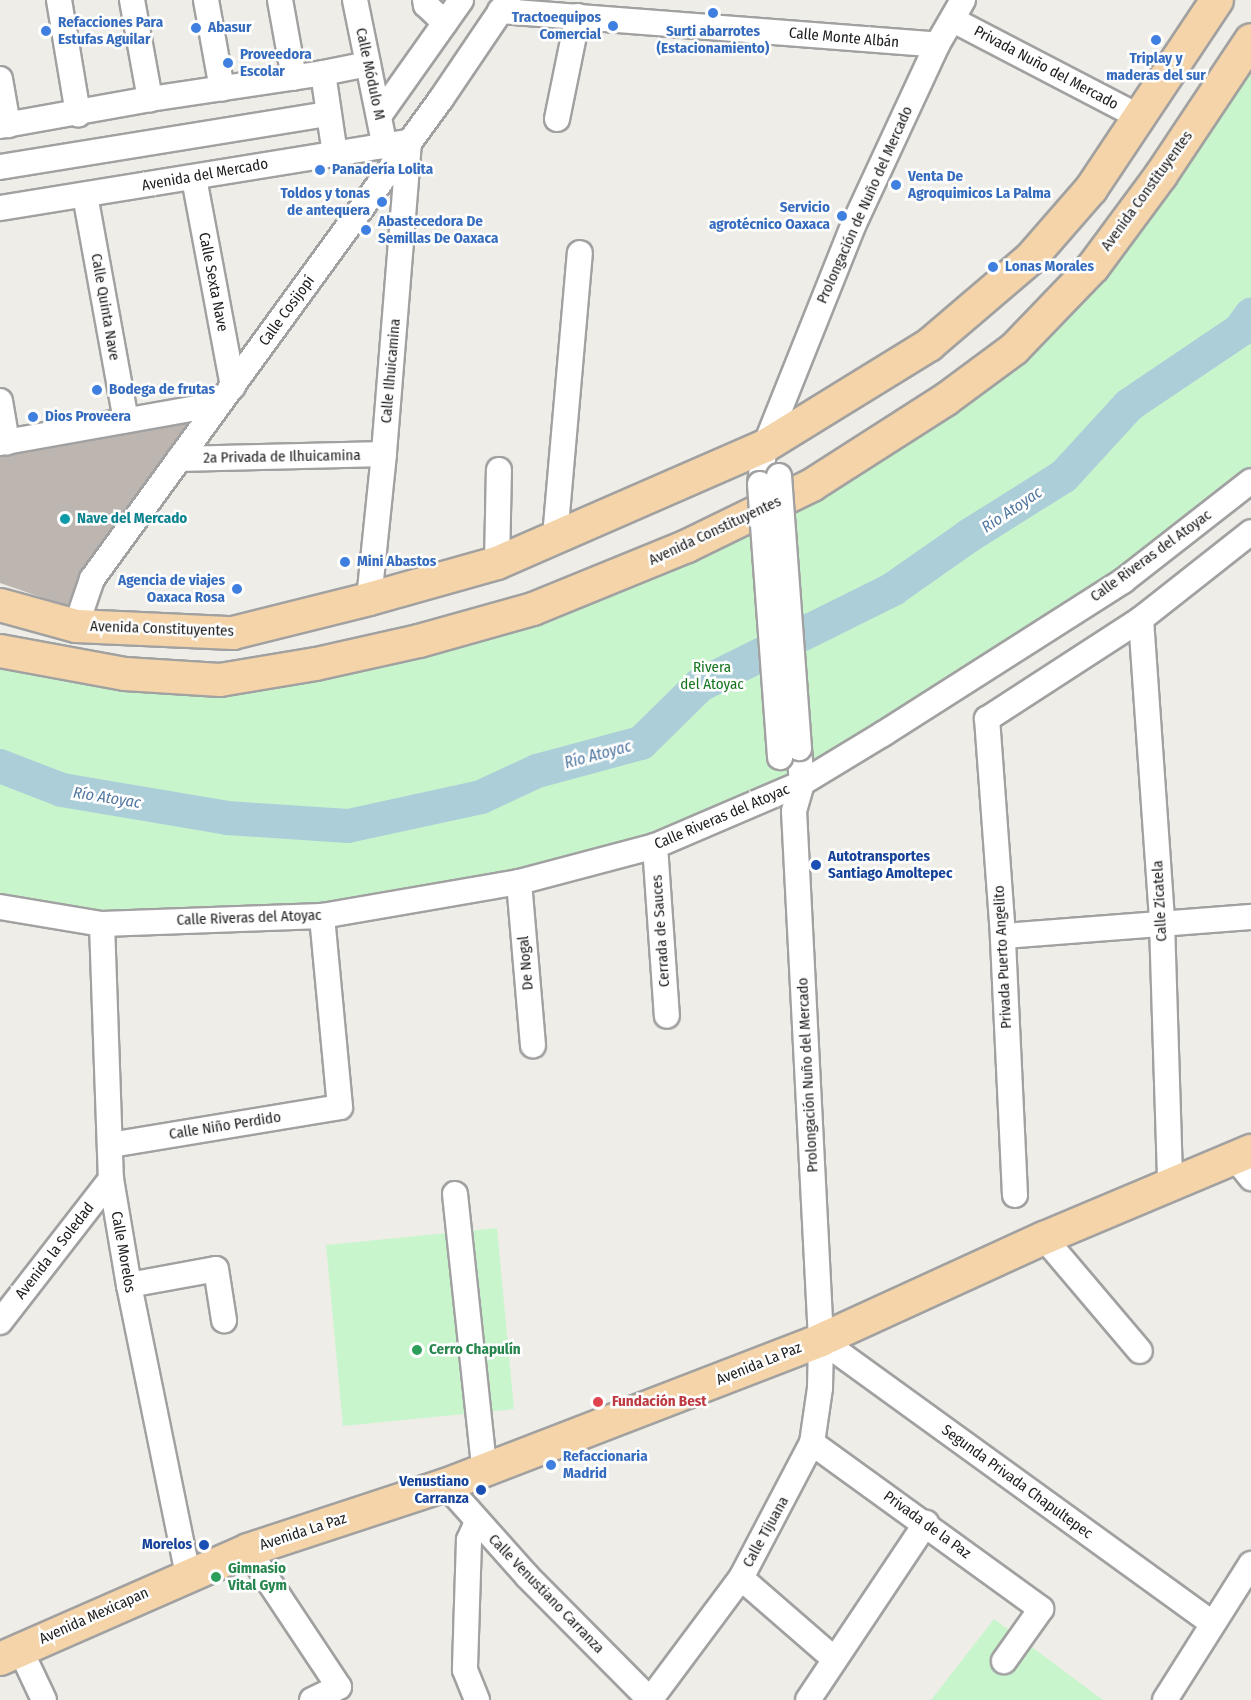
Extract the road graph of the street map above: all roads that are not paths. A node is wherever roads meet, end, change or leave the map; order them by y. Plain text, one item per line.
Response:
1 (59, 0) edge
2 (132, 0) edge
3 (206, 0) edge
4 (280, 0) edge
5 (355, 0) edge
6 (425, 0) edge
7 (461, 0) edge
8 (1217, 0) edge
9 (504, 6) edge
10 (958, 10) edge
11 (578, 16) junction
12 (445, 23) junction
13 (1251, 40) edge
14 (938, 45) junction
15 (368, 64) junction
16 (323, 73) junction
17 (294, 78) junction
18 (0, 79) edge
19 (222, 89) junction
20 (150, 99) junction
21 (78, 114) junction
22 (329, 114) junction
23 (379, 116) junction
24 (1139, 117) junction
25 (557, 119) dead end
26 (4, 126) edge
27 (409, 142) junction
28 (385, 147) junction
29 (335, 154) junction
30 (0, 167) edge
31 (194, 178) junction
32 (85, 195) junction
33 (0, 208) edge
34 (580, 253) dead end
35 (233, 386) junction
36 (0, 401) edge
37 (218, 404) junction
38 (126, 420) junction
39 (774, 433) junction
40 (4, 443) edge
41 (384, 454) junction
42 (179, 459) junction
43 (499, 470) dead end
44 (1251, 481) edge
45 (1251, 532) edge
46 (555, 537) junction
47 (497, 563) junction
48 (369, 599) junction
49 (0, 605) edge
50 (1141, 619) junction
51 (76, 626) junction
52 (0, 651) edge
53 (792, 795) junction
54 (655, 846) junction
55 (519, 882) junction
56 (0, 907) edge
57 (322, 916) junction
58 (1251, 917) edge
59 (1161, 923) junction
60 (102, 924) junction
61 (1003, 936) junction
62 (666, 1016) dead end
63 (533, 1045) dead end
64 (111, 1145) junction
65 (1246, 1162) edge
66 (111, 1179) junction
67 (1170, 1184) junction
68 (454, 1194) dead end
69 (1015, 1195) dead end
70 (1044, 1238) junction
71 (129, 1285) junction
72 (224, 1320) dead end
73 (0, 1322) edge
74 (821, 1340) junction
75 (1140, 1351) dead end
76 (812, 1443) junction
77 (487, 1470) junction
78 (446, 1485) junction
79 (477, 1522) junction
80 (926, 1523) junction
81 (248, 1550) junction
82 (1250, 1568) edge
83 (188, 1574) junction
84 (741, 1578) junction
85 (1212, 1623) junction
86 (10, 1654) edge
87 (833, 1658) junction
88 (1004, 1661) dead end
89 (44, 1700) edge
90 (312, 1700) edge
91 (477, 1700) edge
92 (650, 1700) edge
93 (808, 1700) edge
94 (1166, 1700) edge

1 - 21 street
2 - 20 street
3 - 19 street
4 - 17 street
5 - 15 street, Calle Módulo M
6 - 12 street
7 - 12 street
8 - 24 main road, Avenida Constituyentes
9 - 11 street, Calle Monte Albán
9 - 27 street, Calle Cosijopí
10 - 14 street, Prolongación de Nuño del Mercado
10 - 24 street, Privada Nuño del Mercado
11 - 14 street, Calle Monte Albán
11 - 25 street
12 - 23 street
13 - 52 main road, Avenida Constituyentes
14 - 39 street, Prolongación de Nuño del Mercado
15 - 16 street
15 - 23 street, Calle Módulo M
16 - 17 street
16 - 22 street
17 - 19 street
18 - 26 street
19 - 20 street
20 - 21 street
21 - 26 street
22 - 29 street
22 - 30 street
23 - 28 street, Calle Módulo M
24 - 39 main road, Avenida Constituyentes
27 - 28 street, Avenida del Mercado
27 - 35 street, Calle Cosijopí
27 - 41 street, Calle Ilhuicamina
28 - 29 street, Avenida del Mercado
29 - 31 street, Avenida del Mercado
31 - 32 street, Avenida del Mercado
31 - 35 street, Calle Sexta Nave
32 - 33 street, Avenida del Mercado
32 - 38 street, Calle Quinta Nave
34 - 46 street
35 - 37 street, Calle Cosijopí
36 - 40 street
37 - 38 street
37 - 42 street, Calle Cosijopí
38 - 40 street
39 - 46 main road, Avenida Constituyentes
39 - 53 street, Prolongación Nuño del Mercado, bridge
41 - 42 street, 2a Privada de Ilhuicamina
41 - 48 street, Calle Ilhuicamina
42 - 51 street, Calle Cosijopí
43 - 47 street
44 - 53 street, Calle Riveras del Atoyac
45 - 50 street
46 - 47 main road, Avenida Constituyentes
47 - 48 main road, Avenida Constituyentes
48 - 51 main road, Avenida Constituyentes
49 - 51 main road, Avenida Constituyentes
50 - 59 street, Calle Zicatela
50 - 61 street, Privada Puerto Angelito
53 - 54 street, Calle Riveras del Atoyac
53 - 74 street, Prolongación Nuño del Mercado
54 - 55 street, Calle Riveras del Atoyac
54 - 62 street, Cerrada de Sauces
55 - 57 street, Calle Riveras del Atoyac
55 - 63 street, De Nogal
56 - 60 street, Calle Riveras del Atoyac
57 - 60 street, Calle Riveras del Atoyac
57 - 64 street, Calle Niño Perdido
58 - 59 street
59 - 61 street
59 - 67 street, Calle Zicatela
60 - 64 street, Calle Morelos
61 - 69 street, Privada Puerto Angelito
64 - 66 street, Calle Morelos
65 - 67 main road, Avenida La Paz
66 - 71 street, Calle Morelos
66 - 73 street, Avenida la Soledad
67 - 70 main road, Avenida La Paz
68 - 77 street
70 - 74 main road, Avenida La Paz
70 - 75 street
71 - 72 street
71 - 83 street, Calle Morelos
74 - 76 street, Calle Tijuana
74 - 77 main road, Avenida La Paz
74 - 85 street, Segunda Privada Chapultepec
76 - 80 street, Privada de la Paz
76 - 84 street, Calle Tijuana
77 - 78 main road, Avenida La Paz
78 - 79 street, Calle Venustiano Carranza
78 - 81 main road, Avenida La Paz
79 - 91 street
79 - 92 street, Calle Venustiano Carranza
80 - 87 street
80 - 88 street, Privada de la Paz
81 - 83 main road, Avenida La Paz
81 - 90 street
82 - 85 street
83 - 86 main road, Avenida Mexicapan
84 - 87 street
84 - 92 street, Calle Tijuana
85 - 94 street
86 - 89 street
87 - 93 street

